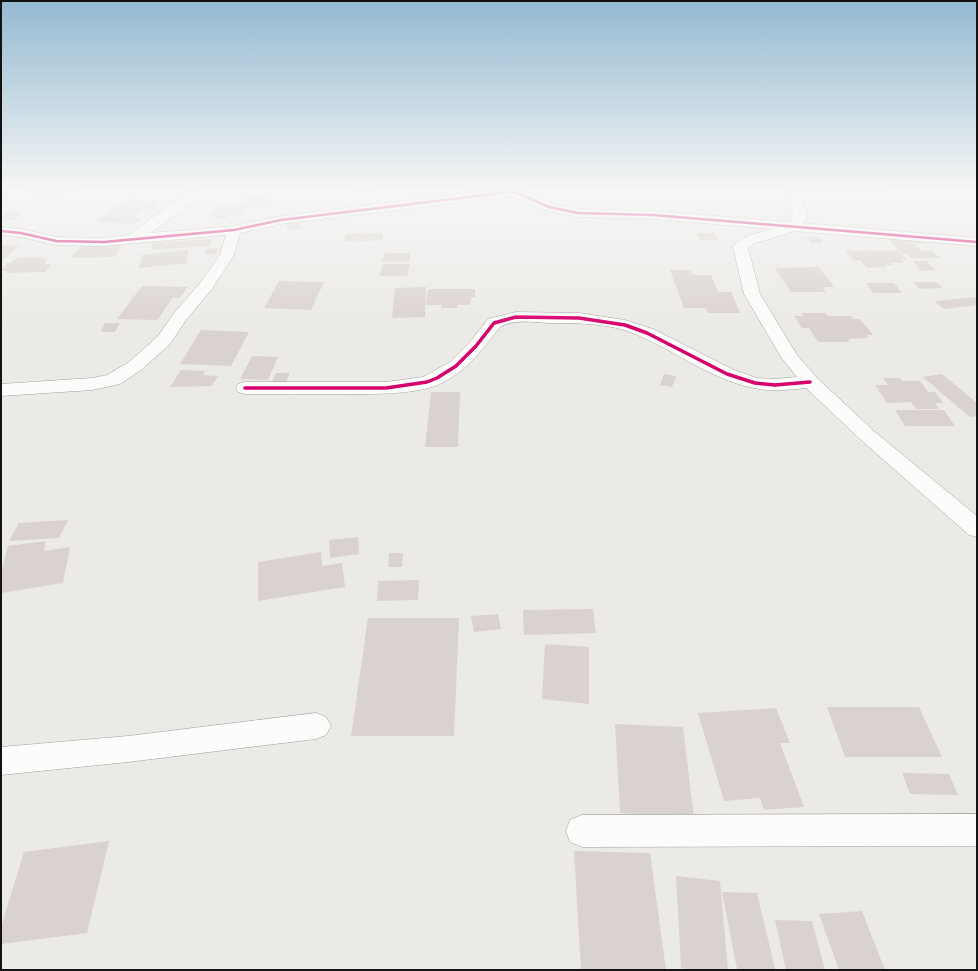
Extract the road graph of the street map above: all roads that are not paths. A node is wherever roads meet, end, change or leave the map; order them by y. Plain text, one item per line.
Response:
1 (35, 236) edge
2 (137, 236) edge
3 (170, 236) edge
4 (232, 236) edge
5 (759, 236) edge
6 (911, 236) edge
7 (132, 240) junction
8 (977, 242) edge
9 (810, 382) junction
10 (245, 388) dead end
11 (1, 390) edge
12 (977, 529) edge
13 (316, 726) dead end
14 (1, 761) edge
15 (977, 830) edge
16 (582, 831) dead end

1 - 7 street
2 - 7 street
3 - 7 street
4 - 11 street
5 - 9 street
6 - 8 street
9 - 10 street
9 - 12 street
13 - 14 street
15 - 16 street

